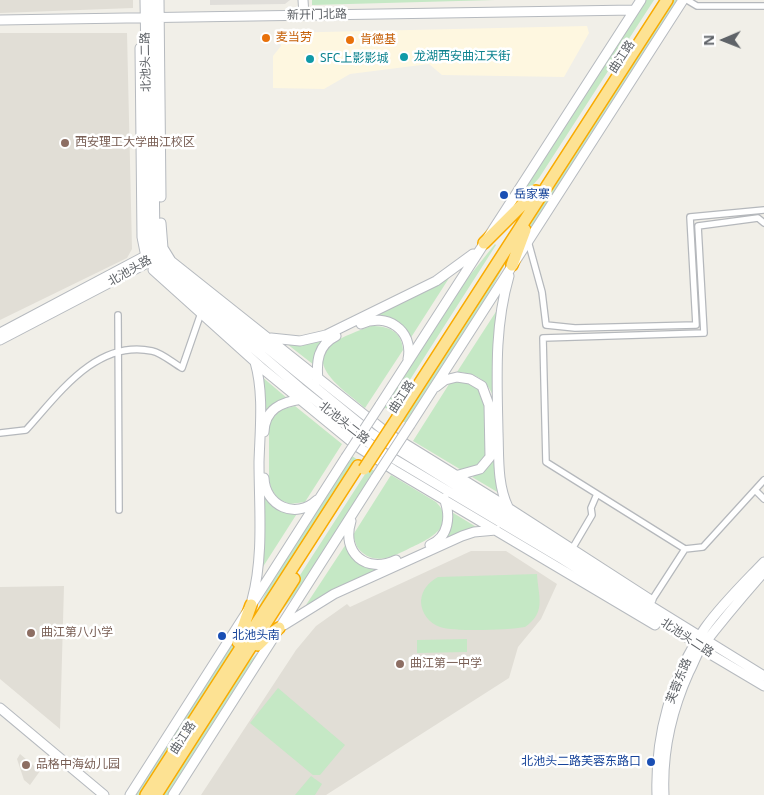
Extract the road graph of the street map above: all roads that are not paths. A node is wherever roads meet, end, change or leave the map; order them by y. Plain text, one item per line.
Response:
1 (139, 0) edge
2 (145, 0) edge
3 (152, 0) edge
4 (159, 0) edge
5 (303, 0) edge
6 (641, 0) edge
7 (659, 0) edge
8 (667, 0) edge
9 (685, 0) edge
10 (764, 6) edge
11 (634, 10) junction
12 (304, 15) junction
13 (149, 16) junction
14 (0, 20) edge
15 (540, 191) junction
16 (764, 210) edge
17 (764, 223) edge
18 (528, 240) junction
19 (484, 243) junction
20 (153, 257) junction
21 (512, 265) junction
22 (201, 313) junction
23 (118, 315) dead end
24 (245, 330) junction
25 (0, 333) edge
26 (267, 337) junction
27 (0, 340) edge
28 (243, 340) junction
29 (120, 351) junction
30 (255, 361) junction
31 (406, 364) junction
32 (318, 378) junction
33 (431, 392) junction
34 (300, 399) junction
35 (322, 399) junction
36 (0, 433) edge
37 (457, 476) junction
38 (436, 479) junction
39 (764, 480) edge
40 (755, 490) junction
41 (324, 492) junction
42 (597, 494) junction
43 (764, 499) edge
44 (445, 500) junction
45 (508, 508) junction
46 (119, 510) dead end
47 (354, 512) junction
48 (522, 526) junction
49 (496, 530) junction
50 (524, 537) junction
51 (572, 549) junction
52 (685, 549) junction
53 (764, 562) edge
54 (764, 572) edge
55 (652, 600) junction
56 (251, 605) junction
57 (280, 628) junction
58 (698, 640) junction
59 (232, 669) junction
60 (764, 676) edge
61 (764, 686) edge
62 (0, 708) edge
63 (104, 795) edge
64 (130, 795) edge
65 (146, 795) edge
66 (156, 795) edge
67 (173, 795) edge
68 (657, 795) edge
69 (664, 795) edge

1 - 13 main road
2 - 13 main road
3 - 13 main road
4 - 13 main road
5 - 12 main road
6 - 11 main road, 曲江路
7 - 15 highway, 曲江路
8 - 15 highway, 曲江路
9 - 10 street
9 - 18 main road, 曲江路
11 - 12 main road, 新开门北路
11 - 19 main road, 曲江路
12 - 13 main road, 新开门北路
13 - 14 main road, 新开门北路
13 - 20 main road, 北池头二路
13 - 20 main road
15 - 19 highway
15 - 21 highway
15 - 59 highway, 曲江路, bridge
16 - 18 street
17 - 42 street
18 - 21 main road, 曲江路
19 - 26 main road
19 - 31 main road, 曲江路
20 - 22 main road
20 - 24 main road, 北池头二路
20 - 25 main road, 北池头路
20 - 26 main road
20 - 27 main road, 北池头路
20 - 28 main road, 北池头二路
21 - 33 main road, 曲江路
21 - 45 main road
22 - 29 street
22 - 30 main road
23 - 29 street
24 - 26 main road
24 - 35 main road, 北池头二路
26 - 32 main road
28 - 30 main road
28 - 35 main road, 北池头二路
29 - 36 street
29 - 46 street
30 - 34 main road
30 - 56 main road
31 - 32 main road
31 - 41 main road, 曲江路, bridge
32 - 35 main road
32 - 37 main road
33 - 37 main road
33 - 47 main road, 曲江路, bridge
34 - 35 main road
34 - 41 main road
34 - 44 main road
35 - 38 main road, 北池头二路
37 - 38 main road
37 - 45 main road
38 - 44 main road
38 - 48 main road, 北池头二路
38 - 50 main road, 北池头二路
39 - 40 street
40 - 43 street
40 - 52 street
41 - 56 main road, 曲江路
42 - 51 street
42 - 52 street
44 - 47 main road
44 - 49 main road
45 - 48 main road
45 - 51 main road
47 - 57 main road, 曲江路
48 - 58 main road, 北池头二路
49 - 50 main road
49 - 57 main road
49 - 58 main road
50 - 58 main road, 北池头二路
51 - 55 main road
52 - 55 street
53 - 58 main road, 芙蓉东路
54 - 58 main road, 芙蓉东路
55 - 58 main road
56 - 59 highway
56 - 64 main road, 曲江路
57 - 59 highway
57 - 67 main road, 曲江路
58 - 60 main road, 北池头二路
58 - 61 main road, 北池头二路
58 - 68 main road, 芙蓉东路
58 - 69 main road, 芙蓉东路
59 - 65 highway, 曲江路
59 - 66 highway, 曲江路
62 - 63 main road

